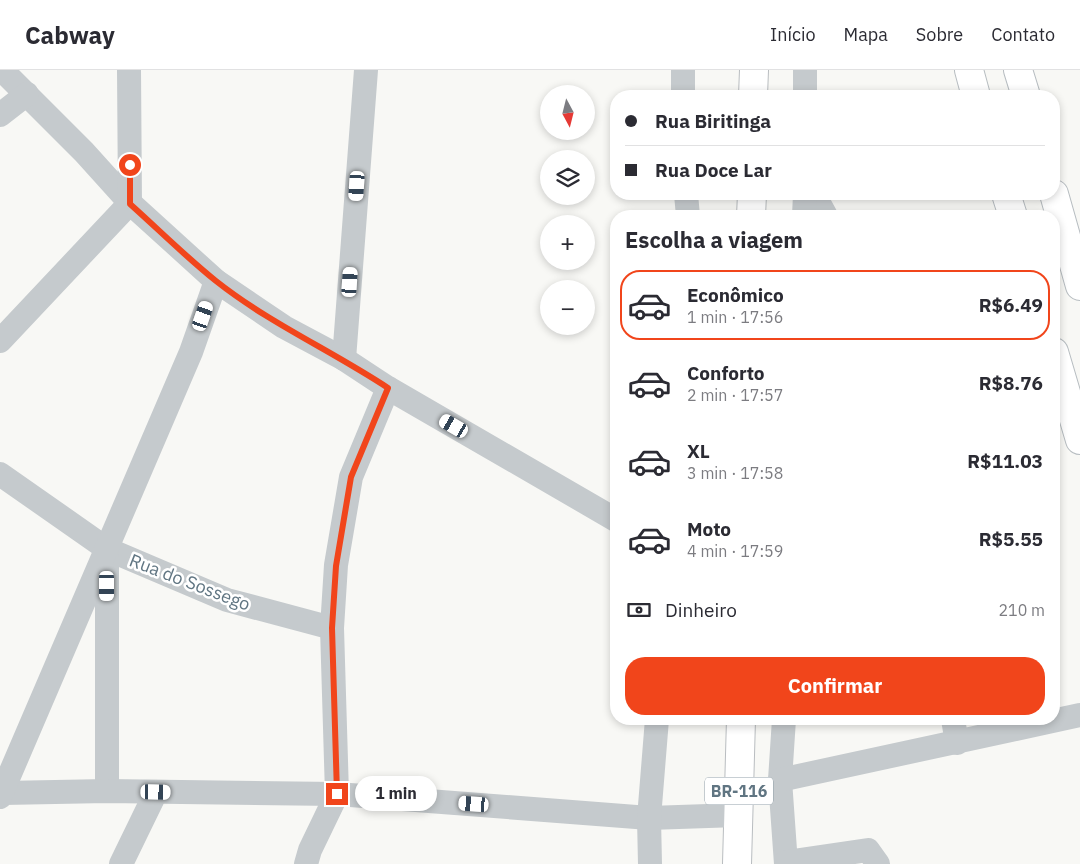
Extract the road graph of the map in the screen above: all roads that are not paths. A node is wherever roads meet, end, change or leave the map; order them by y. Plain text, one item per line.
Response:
1 (2, 70) edge
2 (128, 70) edge
3 (366, 70) edge
4 (682, 70) edge
5 (754, 70) edge
6 (805, 70) edge
7 (968, 70) edge
8 (1018, 70) edge
9 (683, 90) edge
10 (754, 90) edge
11 (805, 90) edge
12 (974, 90) edge
13 (1024, 90) edge
14 (27, 94) junction
15 (0, 115) edge
16 (130, 204) junction
17 (1060, 215) edge
18 (216, 281) junction
19 (1080, 286) edge
20 (0, 341) edge
21 (344, 359) junction
22 (1060, 363) edge
23 (1072, 385) edge
24 (388, 388) junction
25 (1080, 440) edge
26 (0, 474) edge
27 (610, 517) edge
28 (107, 549) junction
29 (332, 628) junction
30 (1080, 715) edge
31 (1060, 720) edge
32 (656, 725) edge
33 (741, 725) edge
34 (784, 725) edge
35 (954, 725) edge
36 (1036, 725) edge
37 (956, 743) junction
38 (780, 780) junction
39 (107, 791) junction
40 (156, 792) junction
41 (337, 794) junction
42 (2, 795) edge
43 (738, 815) junction
44 (649, 818) junction
45 (786, 863) edge
46 (121, 864) edge
47 (306, 864) edge
48 (650, 864) edge
49 (737, 864) edge
50 (878, 864) edge

1 - 14 street
2 - 16 street
3 - 21 street
4 - 9 street
5 - 10 main road
6 - 11 street
7 - 12 main road
8 - 13 main road
14 - 15 street
14 - 16 street
16 - 18 street
16 - 20 street
17 - 19 main road
18 - 21 street
18 - 28 street
21 - 24 street
22 - 23 main road
23 - 25 main road
24 - 27 street
24 - 29 street
26 - 28 street, Rua do Sossego
28 - 29 street, Rua do Sossego
28 - 39 street
28 - 42 street
29 - 41 street
30 - 31 street
32 - 44 street
33 - 43 main road, BR-116
34 - 38 street
35 - 37 street
36 - 37 street
37 - 38 street
38 - 45 street
39 - 40 street
39 - 42 street
40 - 41 street
40 - 46 street
41 - 44 street
41 - 47 street
43 - 44 street
43 - 49 main road, BR-116
44 - 48 street
45 - 50 street

